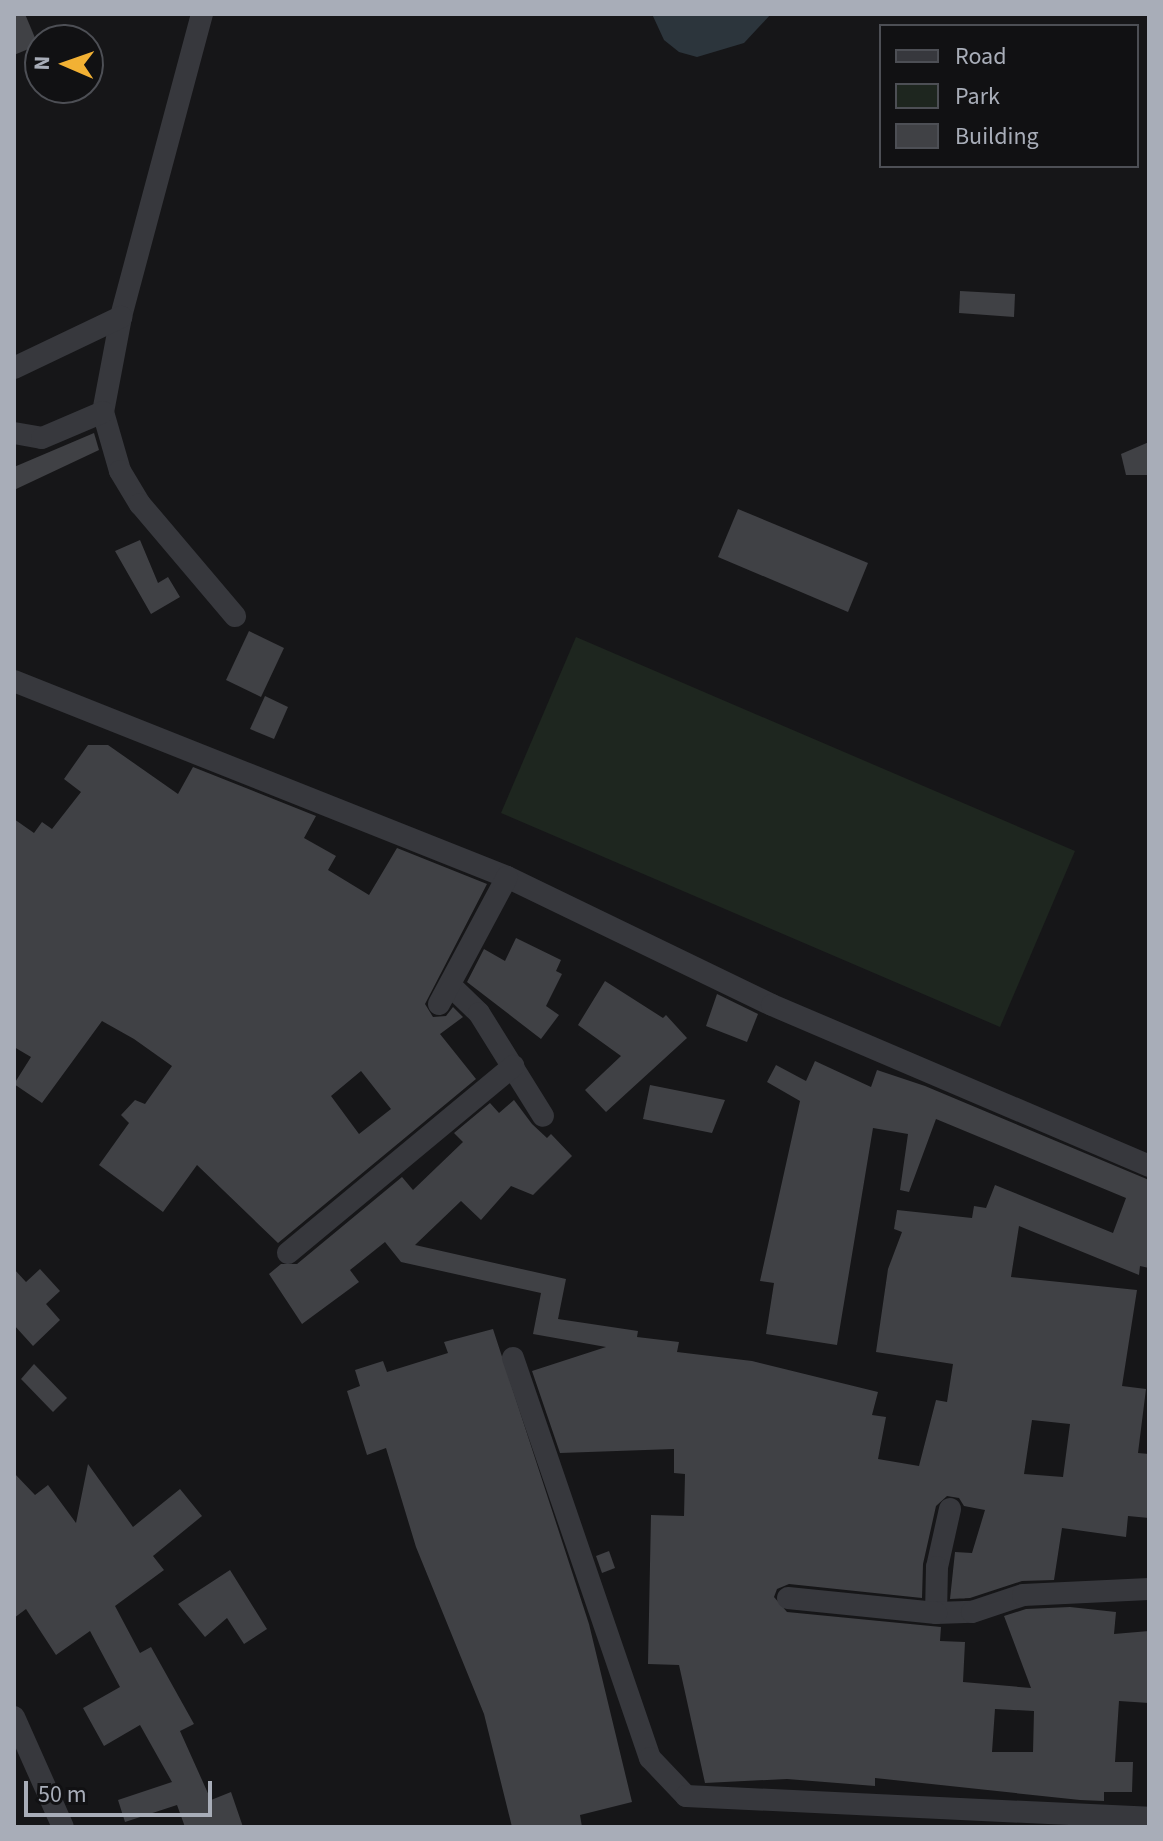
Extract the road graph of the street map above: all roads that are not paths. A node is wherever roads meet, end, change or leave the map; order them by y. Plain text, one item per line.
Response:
1 (202, 14) edge
2 (121, 317) junction
3 (14, 368) edge
4 (103, 412) junction
5 (14, 433) edge
6 (235, 616) dead end
7 (14, 681) edge
8 (507, 877) junction
9 (513, 1066) junction
10 (543, 1116) dead end
11 (1149, 1166) edge
12 (288, 1253) dead end
13 (513, 1358) dead end
14 (950, 1509) dead end
15 (1149, 1589) edge
16 (788, 1598) dead end
17 (936, 1613) junction
18 (14, 1717) edge
19 (1149, 1818) edge
20 (63, 1827) edge

1 - 2 street
2 - 3 street
2 - 4 street
4 - 5 street
4 - 6 street
7 - 8 street
8 - 9 street
8 - 11 street
9 - 10 street
9 - 12 street
13 - 19 street
14 - 17 street
15 - 17 street
16 - 17 street
18 - 20 street

